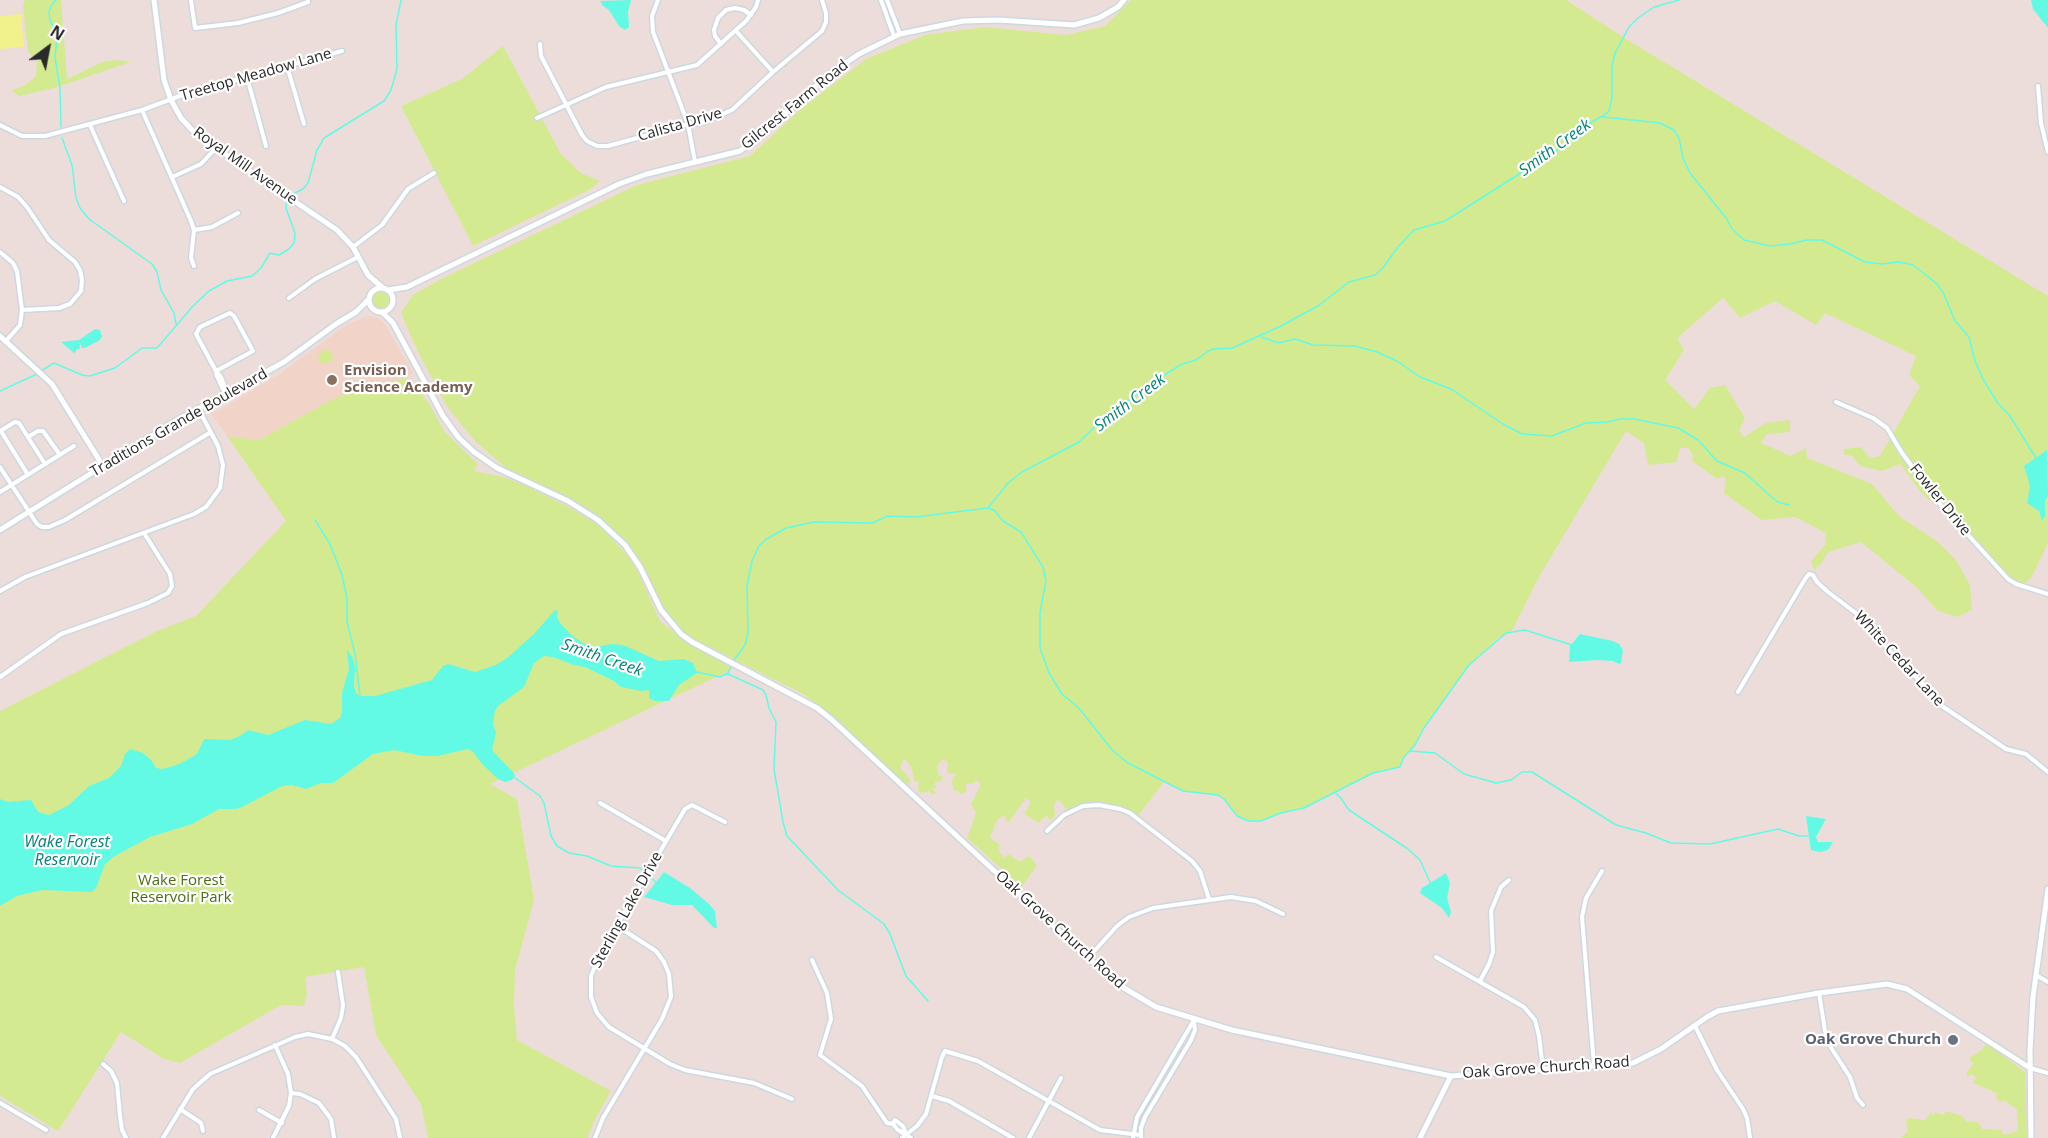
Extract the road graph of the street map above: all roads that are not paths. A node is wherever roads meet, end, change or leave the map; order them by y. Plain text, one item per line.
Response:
1 (154, 0) edge
2 (191, 0) edge
3 (308, 0) edge
4 (658, 0) edge
5 (758, 0) edge
6 (822, 0) edge
7 (882, 0) edge
8 (886, 0) edge
9 (1124, 0) edge
10 (751, 15) junction
11 (736, 31) junction
12 (897, 35) junction
13 (540, 44) dead end
14 (721, 44) junction
15 (342, 51) dead end
16 (287, 66) junction
17 (668, 71) junction
18 (773, 72) junction
19 (247, 77) junction
20 (2038, 86) dead end
21 (171, 100) junction
22 (565, 104) junction
23 (142, 110) junction
24 (537, 117) dead end
25 (304, 124) dead end
26 (688, 124) junction
27 (0, 125) edge
28 (90, 125) junction
29 (266, 146) dead end
30 (216, 148) junction
31 (2048, 152) edge
32 (695, 162) junction
33 (434, 173) dead end
34 (172, 177) junction
35 (0, 187) edge
36 (124, 201) dead end
37 (238, 213) dead end
38 (194, 231) junction
39 (353, 248) junction
40 (0, 252) edge
41 (358, 257) junction
42 (194, 266) dead end
43 (368, 275) junction
44 (407, 287) junction
45 (386, 289) junction
46 (370, 297) junction
47 (289, 298) dead end
48 (392, 304) junction
49 (22, 310) junction
50 (379, 311) junction
51 (356, 312) junction
52 (393, 323) junction
53 (0, 336) edge
54 (6, 341) junction
55 (216, 371) junction
56 (227, 393) junction
57 (1836, 402) dead end
58 (198, 408) junction
59 (1, 431) edge
60 (211, 432) junction
61 (28, 437) junction
62 (74, 446) dead end
63 (60, 455) junction
64 (45, 465) junction
65 (103, 466) junction
66 (0, 467) edge
67 (28, 475) junction
68 (11, 485) junction
69 (0, 492) edge
70 (28, 512) junction
71 (0, 530) edge
72 (144, 533) junction
73 (0, 591) edge
74 (2048, 594) edge
75 (0, 677) edge
76 (1738, 692) dead end
77 (2048, 772) edge
78 (600, 803) dead end
79 (725, 822) dead end
80 (1047, 831) dead end
81 (666, 842) junction
82 (1602, 871) dead end
83 (1509, 880) dead end
84 (2048, 889) edge
85 (1209, 899) junction
86 (1283, 914) dead end
87 (617, 926) junction
88 (1436, 957) dead end
89 (1088, 958) junction
90 (812, 960) dead end
91 (338, 972) dead end
92 (2035, 975) junction
93 (1480, 981) junction
94 (2048, 982) edge
95 (1819, 993) junction
96 (1194, 1020) junction
97 (1694, 1025) junction
98 (332, 1039) junction
99 (275, 1045) junction
100 (644, 1049) junction
101 (103, 1064) dead end
102 (1594, 1065) junction
103 (2030, 1068) junction
104 (1543, 1069) junction
105 (1163, 1073) junction
106 (2048, 1073) edge
107 (1451, 1076) junction
108 (1169, 1077) junction
109 (1061, 1078) dead end
110 (291, 1094) junction
111 (932, 1096) junction
112 (792, 1099) dead end
113 (1048, 1101) junction
114 (0, 1103) edge
115 (1863, 1105) dead end
116 (180, 1109) junction
117 (259, 1110) dead end
118 (282, 1123) junction
119 (46, 1130) dead end
120 (203, 1131) dead end
121 (904, 1136) edge
122 (1133, 1137) edge
123 (1141, 1137) edge
124 (126, 1138) edge
125 (163, 1138) edge
126 (273, 1138) edge
127 (334, 1138) edge
128 (400, 1138) edge
129 (595, 1138) edge
130 (911, 1138) edge
131 (1013, 1138) edge
132 (1029, 1138) edge
133 (1420, 1138) edge
134 (1750, 1138) edge
135 (2031, 1138) edge

1 - 21 main road, Royal Mill Avenue
2 - 3 street
4 - 17 street
5 - 10 street
6 - 18 street, Calista Drive
7 - 12 street
8 - 12 street
9 - 12 main road, Gilcrest Farm Road
10 - 11 street
10 - 14 street
11 - 14 street
11 - 18 street
12 - 32 main road, Gilcrest Farm Road
13 - 22 street, Calista Drive
14 - 17 street
15 - 16 street, Treetop Meadow Lane
16 - 19 street, Treetop Meadow Lane
16 - 25 street
17 - 22 street
17 - 26 street
18 - 26 street, Calista Drive
19 - 21 street, Treetop Meadow Lane
19 - 29 street
20 - 31 street
21 - 23 street, Treetop Meadow Lane
21 - 30 main road, Royal Mill Avenue
22 - 24 street
22 - 26 street, Calista Drive
23 - 28 street, Treetop Meadow Lane
23 - 34 street
26 - 32 street
27 - 28 street, Treetop Meadow Lane
28 - 36 street
30 - 34 street
30 - 39 main road, Royal Mill Avenue
32 - 44 main road, Gilcrest Farm Road
33 - 39 street
34 - 38 street
35 - 49 street
37 - 38 street
38 - 42 street
39 - 41 main road, Royal Mill Avenue
40 - 49 street
41 - 43 main road, Royal Mill Avenue
41 - 47 street
43 - 45 main road, Royal Mill Avenue
43 - 46 main road, Royal Mill Avenue
44 - 45 main road, Gilcrest Farm Road
44 - 48 main road, Gilcrest Farm Road
45 - 46 main road
45 - 48 main road
46 - 50 main road
46 - 51 main road, Traditions Grande Boulevard
48 - 50 main road
48 - 52 main road, Oak Grove Church Road
49 - 54 street
50 - 51 main road, Traditions Grande Boulevard
50 - 52 main road, Oak Grove Church Road
51 - 56 main road, Traditions Grande Boulevard
52 - 89 main road, Oak Grove Church Road
53 - 54 main road
54 - 65 main road
55 - 55 street
55 - 56 street
56 - 58 main road, Traditions Grande Boulevard
57 - 74 street, Fowler Drive
58 - 60 street
58 - 65 main road, Traditions Grande Boulevard
59 - 61 street
59 - 67 street
60 - 70 street
60 - 72 street
61 - 63 street
61 - 64 street
62 - 63 street
63 - 64 street
64 - 67 street
65 - 70 main road, Traditions Grande Boulevard
66 - 68 street
67 - 68 street
68 - 69 street
68 - 70 street
70 - 71 main road, Traditions Grande Boulevard
72 - 73 street
72 - 75 street
76 - 77 street, White Cedar Lane
78 - 81 street
79 - 81 street, Sterling Lake Drive
80 - 85 street
81 - 87 street, Sterling Lake Drive
82 - 102 street
83 - 93 street
84 - 92 main road
85 - 86 street
85 - 89 street
87 - 100 street
87 - 100 street, Sterling Lake Drive
88 - 93 street
89 - 96 main road, Oak Grove Church Road
90 - 121 street
91 - 98 street
92 - 94 street
92 - 103 main road
93 - 104 street
95 - 97 main road, Oak Grove Church Road
95 - 103 main road, Oak Grove Church Road
95 - 115 street
96 - 105 street
96 - 107 main road, Oak Grove Church Road
96 - 108 street
97 - 102 main road, Oak Grove Church Road
97 - 134 street
98 - 99 street
98 - 128 street
99 - 110 street
99 - 116 street
100 - 112 street, Sterling Lake Drive
100 - 129 street
101 - 124 street
102 - 104 main road, Oak Grove Church Road
103 - 106 street, Oak Grove Church Road
103 - 135 main road
104 - 107 main road, Oak Grove Church Road
105 - 108 street
105 - 122 street
107 - 133 main road
108 - 123 street
109 - 113 street
110 - 118 street
110 - 127 street
111 - 113 street
111 - 121 street
111 - 131 street
113 - 122 street
113 - 132 street
114 - 119 street
116 - 120 street
116 - 125 street
117 - 118 street
118 - 126 street
121 - 130 street
122 - 123 street

